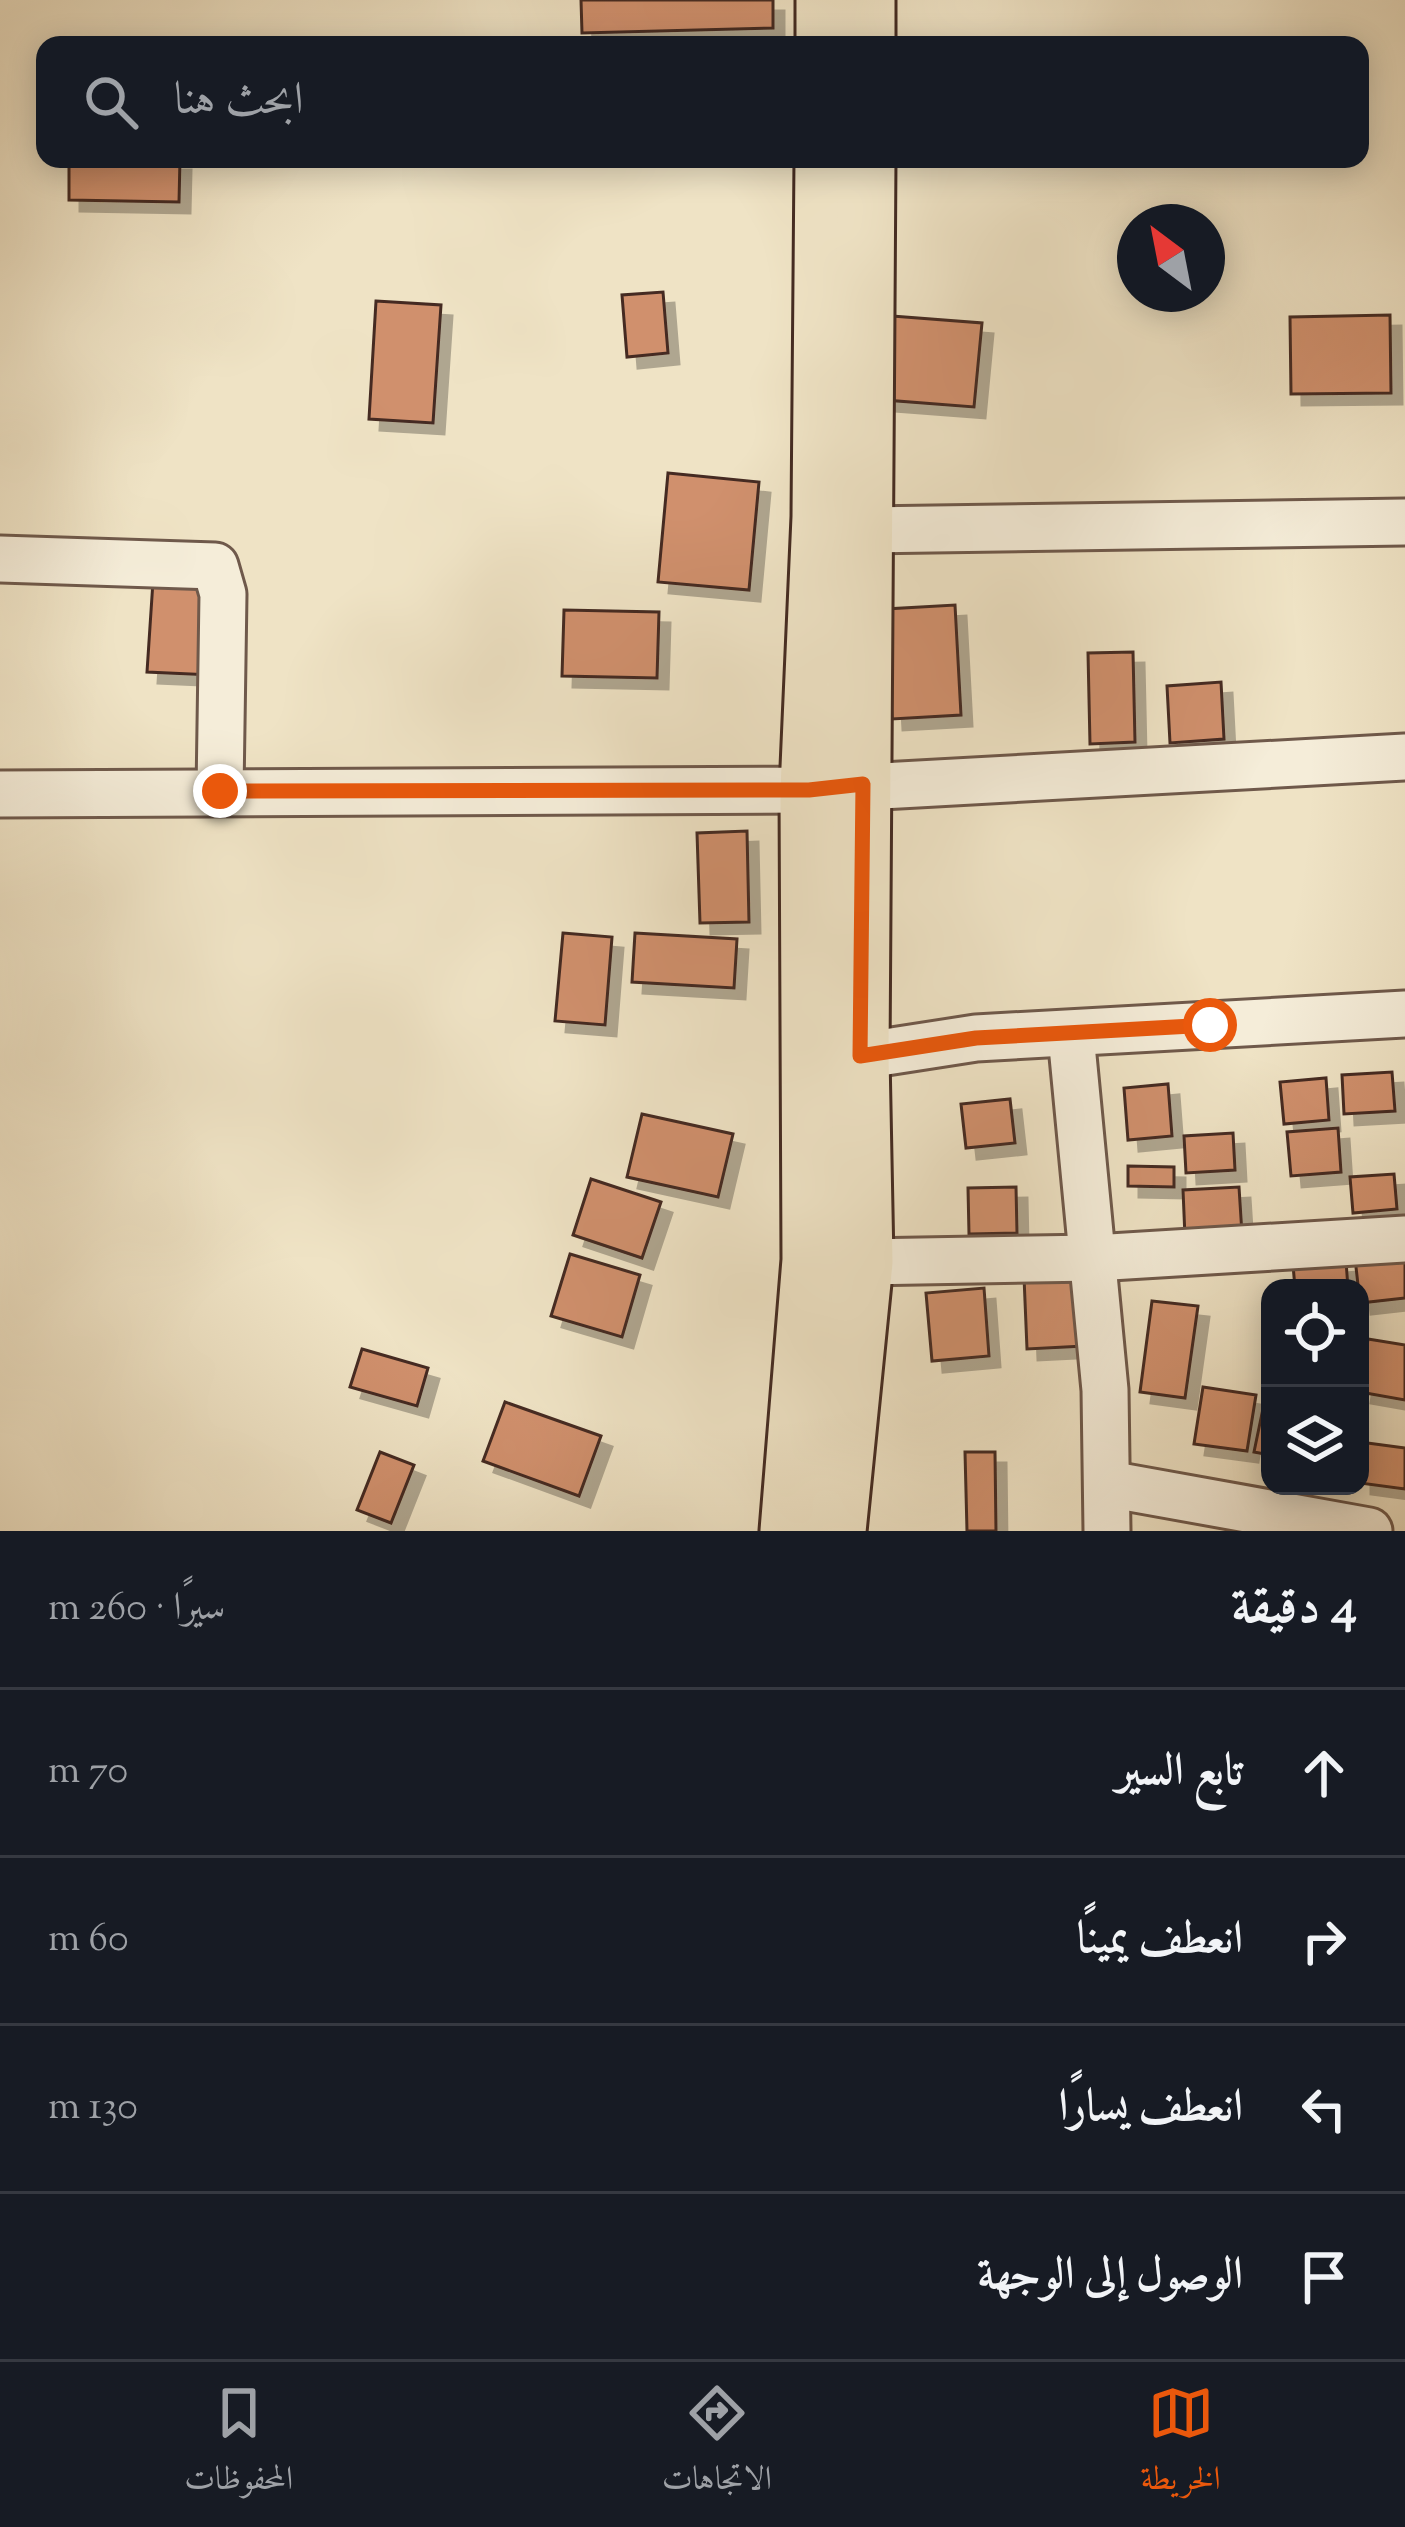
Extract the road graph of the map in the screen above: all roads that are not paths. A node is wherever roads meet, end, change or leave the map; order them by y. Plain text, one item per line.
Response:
1 (825, 0) edge
2 (866, 0) edge
3 (825, 36) edge
4 (866, 36) edge
5 (824, 168) edge
6 (866, 168) edge
7 (1405, 522) edge
8 (866, 530) junction
9 (0, 560) edge
10 (1405, 757) edge
11 (836, 787) junction
12 (220, 791) junction
13 (0, 794) edge
14 (1405, 1014) edge
15 (1071, 1035) junction
16 (860, 1056) junction
17 (1405, 1239) edge
18 (1094, 1258) junction
19 (863, 1262) junction
20 (1108, 1484) junction
21 (789, 1531) edge
22 (837, 1531) edge
23 (1107, 1531) edge
24 (1369, 1531) edge

1 - 3 main road
2 - 4 main road
5 - 11 main road
6 - 8 main road
7 - 8 street
8 - 11 main road
9 - 12 street
10 - 11 street
11 - 12 street
11 - 16 main road
11 - 21 main road
12 - 13 street
14 - 15 street
15 - 16 street
15 - 18 street
16 - 19 main road
17 - 18 street
18 - 19 street
18 - 20 street
19 - 22 main road
20 - 23 street
20 - 24 street

